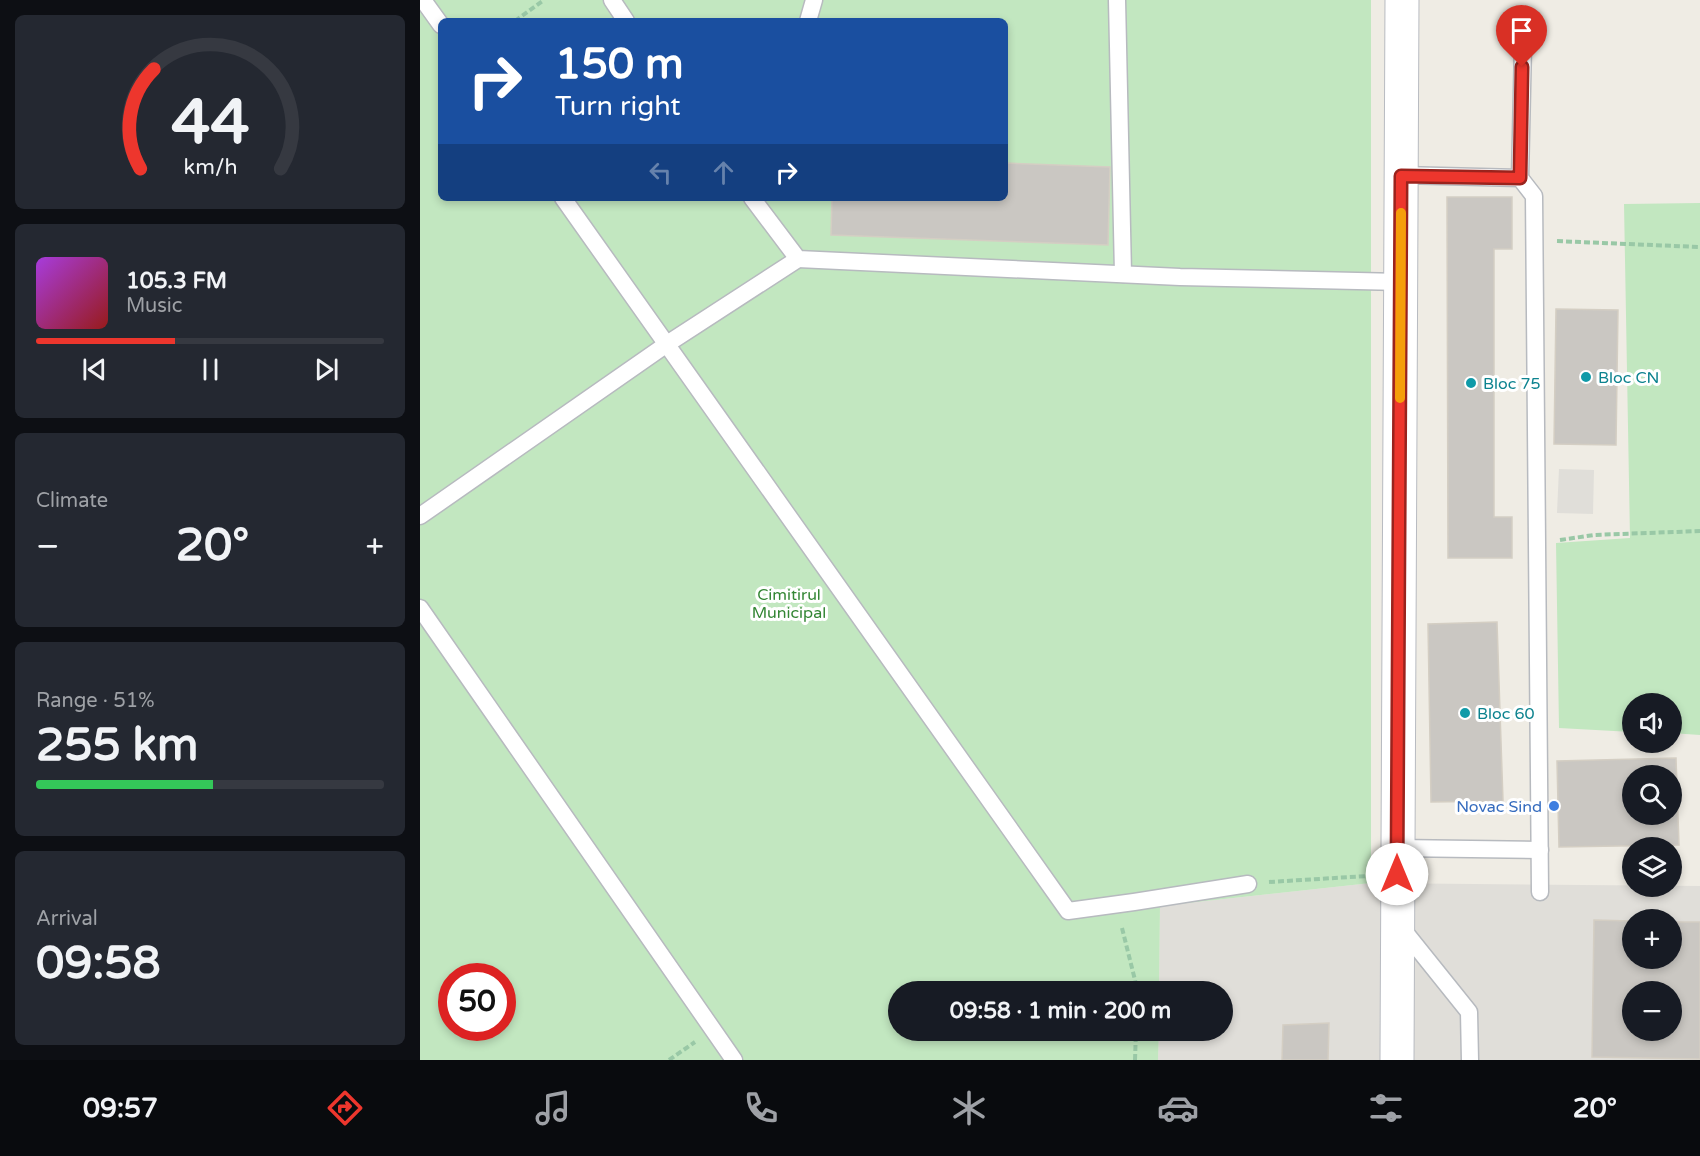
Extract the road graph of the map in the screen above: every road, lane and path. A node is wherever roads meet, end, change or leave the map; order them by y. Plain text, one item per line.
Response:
1 (423, 0) edge
2 (544, 0) edge
3 (612, 0) edge
4 (814, 0) edge
5 (1118, 0) edge
6 (1402, 0) edge
7 (519, 18) edge
8 (624, 18) edge
9 (809, 18) edge
10 (438, 21) edge
11 (1523, 45) dead end
12 (1401, 176) junction
13 (1520, 178) junction
14 (565, 201) edge
15 (754, 201) edge
16 (766, 201) edge
17 (764, 216) junction
18 (1534, 240) junction
19 (1700, 247) edge
20 (798, 259) junction
21 (1123, 274) junction
22 (1401, 282) junction
23 (667, 344) junction
24 (420, 516) edge
25 (1700, 531) edge
26 (1537, 542) junction
27 (420, 608) edge
28 (1540, 850) junction
29 (1397, 861) junction
30 (1248, 884) joint
31 (1540, 892) dead end
32 (1115, 905) junction
33 (1397, 922) junction
34 (1135, 981) edge
35 (1136, 1041) edge
36 (734, 1060) edge
37 (1135, 1060) edge
38 (1397, 1060) edge
39 (1470, 1060) edge

1 - 10 lane
2 - 7 path
3 - 8 lane
4 - 9 lane
5 - 21 lane
6 - 12 main road
11 - 13 lane
12 - 13 lane
12 - 22 main road
13 - 18 lane
14 - 23 lane
15 - 17 lane
16 - 17 lane
17 - 20 lane
18 - 19 path
18 - 26 lane
20 - 21 lane
20 - 23 lane
21 - 22 lane
22 - 29 main road
23 - 24 lane
23 - 32 lane
25 - 26 path
26 - 28 lane
27 - 36 lane
28 - 29 lane
28 - 31 lane
29 - 30 path
29 - 33 main road
30 - 32 lane
32 - 34 path
33 - 38 main road
33 - 39 lane
35 - 37 path

